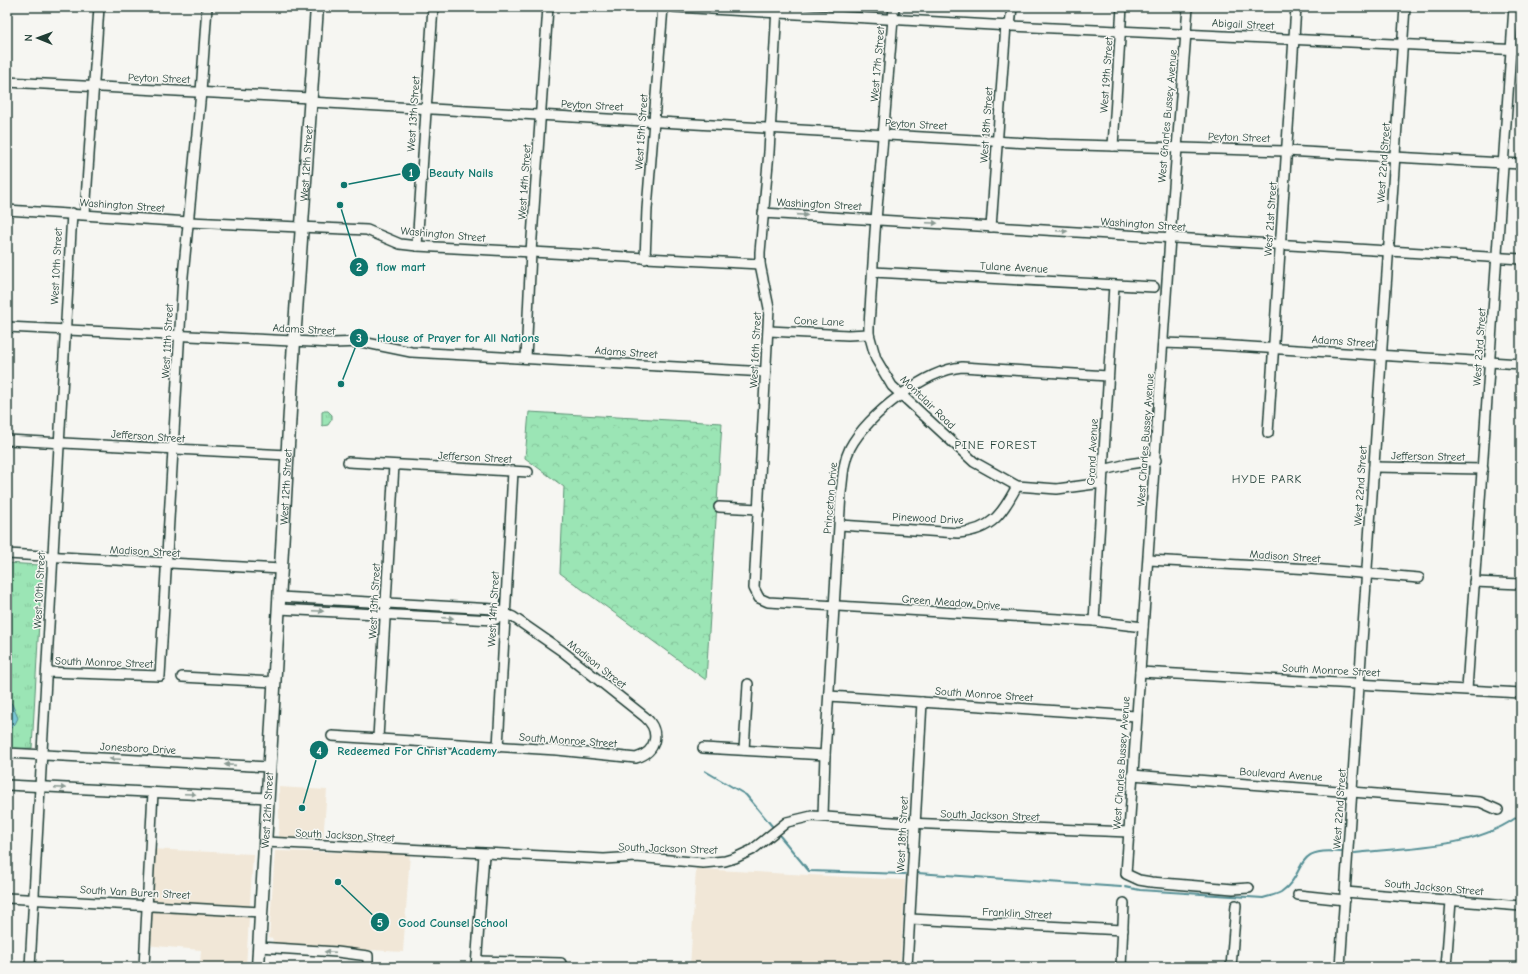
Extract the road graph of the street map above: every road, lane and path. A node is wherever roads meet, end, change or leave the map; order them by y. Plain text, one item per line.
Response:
1 (99, 7) edge
2 (207, 7) edge
3 (317, 7) edge
4 (433, 7) edge
5 (548, 7) edge
6 (663, 7) edge
7 (675, 7) edge
8 (894, 7) edge
9 (1012, 7) edge
10 (1122, 7) edge
11 (1188, 7) edge
12 (1296, 7) edge
13 (1405, 7) edge
14 (1514, 7) edge
15 (777, 10) edge
16 (893, 19) junction
17 (1008, 26) junction
18 (1121, 31) junction
19 (1186, 33) junction
20 (1295, 39) junction
21 (1403, 44) junction
22 (1511, 49) junction
23 (1521, 50) edge
24 (7, 82) edge
25 (94, 87) junction
26 (201, 92) junction
27 (310, 100) junction
28 (425, 107) junction
29 (540, 114) junction
30 (653, 120) junction
31 (769, 127) junction
32 (884, 134) junction
33 (997, 141) junction
34 (1113, 146) junction
35 (1176, 147) junction
36 (1286, 151) junction
37 (1395, 157) junction
38 (1504, 163) junction
39 (1521, 164) edge
40 (7, 210) edge
41 (72, 213) junction
42 (763, 213) junction
43 (85, 214) junction
44 (877, 220) junction
45 (189, 222) junction
46 (302, 227) junction
47 (991, 227) junction
48 (1170, 238) junction
49 (1280, 244) junction
50 (417, 246) junction
51 (1389, 251) junction
52 (531, 252) junction
53 (1497, 257) junction
54 (645, 259) junction
55 (1521, 259) edge
56 (760, 264) junction
57 (873, 272) junction
58 (1114, 285) junction
59 (1154, 287) dead end
60 (7, 327) edge
61 (65, 329) junction
62 (769, 331) junction
63 (869, 334) junction
64 (179, 335) junction
65 (294, 341) junction
66 (1163, 343) junction
67 (1274, 348) junction
68 (1382, 355) junction
69 (526, 358) junction
70 (1490, 362) junction
71 (1521, 364) edge
72 (766, 372) junction
73 (1108, 376) junction
74 (901, 394) junction
75 (1268, 433) dead end
76 (7, 440) edge
77 (59, 442) junction
78 (172, 450) junction
79 (287, 455) junction
80 (1156, 460) junction
81 (348, 462) dead end
82 (394, 465) junction
83 (1374, 467) junction
84 (1483, 469) junction
85 (1103, 470) junction
86 (513, 472) junction
87 (528, 472) dead end
88 (1102, 483) junction
89 (1017, 486) junction
90 (719, 507) dead end
91 (759, 509) junction
92 (840, 525) junction
93 (7, 554) edge
94 (52, 558) junction
95 (1149, 560) junction
96 (167, 564) junction
97 (281, 569) junction
98 (1366, 574) junction
99 (1419, 578) dead end
100 (1474, 582) junction
101 (1521, 584) edge
102 (759, 598) joint
103 (279, 603) junction
104 (386, 603) junction
105 (834, 606) junction
106 (385, 614) junction
107 (505, 615) junction
108 (1094, 621) junction
109 (1143, 627) junction
110 (47, 672) junction
111 (1140, 672) junction
112 (160, 676) joint
113 (182, 677) dead end
114 (274, 682) junction
115 (748, 684) dead end
116 (1360, 684) junction
117 (1467, 689) junction
118 (1521, 693) edge
119 (830, 696) junction
120 (922, 702) junction
121 (1136, 716) junction
122 (332, 736) dead end
123 (378, 738) junction
124 (653, 746) joint
125 (498, 747) junction
126 (703, 748) dead end
127 (744, 750) junction
128 (7, 753) edge
129 (825, 755) junction
130 (42, 756) junction
131 (269, 767) junction
132 (1132, 775) junction
133 (7, 785) edge
134 (40, 788) junction
135 (1352, 790) junction
136 (153, 792) junction
137 (267, 798) junction
138 (1498, 810) dead end
139 (823, 816) junction
140 (915, 824) junction
141 (1129, 832) junction
142 (265, 842) junction
143 (484, 854) junction
144 (1249, 888) dead end
145 (1298, 895) dead end
146 (1345, 896) junction
147 (7, 898) edge
148 (34, 899) junction
149 (1451, 901) junction
150 (1124, 903) dead end
151 (148, 905) junction
152 (1236, 905) dead end
153 (1521, 906) edge
154 (261, 912) junction
155 (910, 918) junction
156 (1123, 930) junction
157 (259, 947) junction
158 (561, 963) dead end
159 (476, 964) edge
160 (30, 967) edge
161 (144, 967) edge
162 (258, 967) edge
163 (368, 967) edge
164 (907, 967) edge
165 (1121, 967) edge
166 (1231, 967) edge
167 (1340, 967) edge
168 (1446, 967) edge

1 - 25 street
2 - 26 street, West 11th Street
3 - 27 main road, West 12th Street
4 - 28 street, West 13th Street
5 - 29 street, West 14th Street
6 - 30 street, West 15th Street
7 - 15 street, Abigail Street
8 - 16 street, West 17th Street
9 - 17 street, West 18th Street
10 - 18 street, West 19th Street
11 - 19 street, West Charles Bussey Avenue
12 - 20 street, West 21st Street
13 - 21 street, West 22nd Street
14 - 22 street, West 23rd Street
15 - 16 street, Abigail Street
15 - 31 street, West 16th Street
16 - 17 street, Abigail Street
16 - 32 street, West 17th Street
17 - 18 street, Abigail Street
17 - 33 street, West 18th Street
18 - 19 street, Abigail Street
18 - 34 street, West 19th Street
19 - 20 street, Abigail Street
19 - 35 street, West Charles Bussey Avenue
20 - 21 street, Abigail Street
20 - 36 street, West 21st Street
21 - 22 street, Abigail Street
21 - 37 street, West 22nd Street
22 - 23 street, Abigail Street
22 - 38 street, West 23rd Street
24 - 25 street, Peyton Street
25 - 26 street, Peyton Street
25 - 43 street
26 - 27 street, Peyton Street
26 - 45 street, West 11th Street
27 - 28 street, Peyton Street
27 - 46 main road, West 12th Street
28 - 29 street, Peyton Street
28 - 50 street, West 13th Street
29 - 30 street, Peyton Street
29 - 52 street, West 14th Street
30 - 31 street, Peyton Street
30 - 54 street, West 15th Street
31 - 32 street, Peyton Street
31 - 42 street, West 16th Street
32 - 33 street, Peyton Street
32 - 44 street, West 17th Street
33 - 34 street, Peyton Street
33 - 47 street, West 18th Street
34 - 35 street, Peyton Street
35 - 36 street, Peyton Street
35 - 48 street, West Charles Bussey Avenue
36 - 37 street, Peyton Street
36 - 49 street, West 21st Street
37 - 38 street, Peyton Street
37 - 51 street, West 22nd Street
38 - 39 street, Peyton Street
38 - 53 street, West 23rd Street
40 - 41 street, Washington Street
41 - 43 street, Washington Street
41 - 61 street, West 10th Street
42 -> 44 street, Washington Street
42 - 56 street, West 16th Street
43 - 45 street, Washington Street
44 -> 47 street, Washington Street
44 - 57 street, Montclair Road
45 - 46 street, Washington Street
45 - 64 street, West 11th Street
46 - 50 street, Washington Street
46 - 65 main road, West 12th Street
47 -> 48 street, Washington Street
48 - 49 street, Washington Street
48 - 66 street, West Charles Bussey Avenue
49 - 51 street, Washington Street
49 - 67 street, West 21st Street
50 - 52 street, Washington Street
51 - 53 street, Washington Street
51 - 68 street, West 22nd Street
52 - 54 street, Washington Street
52 - 69 street, West 14th Street
53 - 55 street, Washington Street
53 - 70 street, West 23rd Street
54 - 56 street, Washington Street
56 - 62 street, West 16th Street
57 - 58 street, Tulane Avenue
57 - 63 street, Montclair Road
58 - 59 street, Tulane Avenue
58 - 73 street, Grand Avenue
60 - 61 street, Adams Street
61 - 64 street, Adams Street
61 - 77 street, West 10th Street
62 - 63 street, Cone Lane
62 - 72 street, West 16th Street
63 - 74 street, Montclair Road
64 - 65 street, Adams Street
64 - 78 street, West 11th Street
65 - 69 street, Adams Street
65 - 79 main road, West 12th Street
66 - 67 street, Adams Street
66 - 80 street, West Charles Bussey Avenue
67 - 68 street, Adams Street
67 - 75 street, West 21st Street
68 - 70 street, Adams Street
68 - 83 street, West 22nd Street
69 - 72 street, Adams Street
70 - 71 street, Adams Street
70 - 84 street, West 23rd Street
72 - 91 street, West 16th Street
73 - 74 street, Princeton Drive
73 - 85 street, Grand Avenue
74 - 89 street, Montclair Road
74 - 92 street, Princeton Drive
76 - 77 street, Jefferson Street
77 - 78 street, Jefferson Street
77 - 94 street, West 10th Street
78 - 79 street, Jefferson Street
78 - 96 street, West 11th Street
79 - 97 main road, West 12th Street
80 - 85 street
80 - 95 street, West Charles Bussey Avenue
81 - 82 street, Jefferson Street
82 - 86 street, Jefferson Street
82 - 104 street, West 13th Street
83 - 84 street, Jefferson Street
83 - 98 street, West 22nd Street
84 - 100 street, West 23rd Street
85 - 88 street, Grand Avenue
86 - 87 street, Jefferson Street
86 - 107 street, West 14th Street
88 - 89 street, Montclair Road
88 - 108 street, Grand Avenue
89 - 92 street, Pinewood Drive
90 - 91 street
91 - 102 street, West 16th Street
92 - 105 street, Princeton Drive
93 - 94 street, Madison Street
94 - 96 street, Madison Street
94 - 110 street, West 10th Street
95 - 98 street, Madison Street
95 - 109 street, West Charles Bussey Avenue
96 - 97 street, Madison Street
96 - 112 street, West 11th Street
97 - 103 main road, West 12th Street
98 - 99 street, Madison Street
98 - 116 street, West 22nd Street
100 - 101 street
100 - 117 street, West 23rd Street
102 - 105 street, Green Meadow Drive
103 - 104 street, Madison Street
103 -> 106 street
103 - 114 main road, West 12th Street
104 - 106 street, West 13th Street
104 - 107 street, Madison Street
105 - 108 street, Green Meadow Drive
105 - 119 street, Princeton Drive
106 -> 107 street
106 - 123 street, West 13th Street
107 - 124 street, Madison Street
107 - 125 street, West 14th Street
108 - 109 street, Green Meadow Drive
109 - 111 street, West Charles Bussey Avenue
110 - 112 street, South Monroe Street
110 - 130 street, West 10th Street
111 - 116 street, South Monroe Street
111 - 121 street, West Charles Bussey Avenue
113 - 114 street
114 - 131 main road, West 12th Street
115 - 127 street
116 - 117 street, South Monroe Street
116 - 135 street, West 22nd Street
117 - 118 street, South Monroe Street
119 - 120 street, South Monroe Street
119 - 129 street, Princeton Drive
120 - 121 street, South Monroe Street
120 - 140 street, West 18th Street
121 - 132 street, West Charles Bussey Avenue
122 - 123 street, South Monroe Street
123 - 125 street, South Monroe Street
124 - 125 street, South Monroe Street
126 - 127 street
127 - 129 street
128 - 130 street, Jonesboro Drive
129 - 139 street, Princeton Drive
131 -> 130 street, Jonesboro Drive
130 - 134 street, West 10th Street
131 - 137 main road, West 12th Street
132 - 135 street, Boulevard Avenue
132 - 141 street, West Charles Bussey Avenue
133 - 134 street
134 -> 136 street
134 - 148 street, West 10th Street
135 - 138 street, Boulevard Avenue
135 - 146 street, West 22nd Street
136 -> 137 street
136 - 151 street
137 - 142 main road, West 12th Street
139 - 140 street, South Jackson Street
139 - 143 street, South Jackson Street
140 - 141 street, South Jackson Street
140 - 155 street, West 18th Street
141 - 144 street, West Charles Bussey Avenue
142 - 143 street, South Jackson Street
142 - 154 main road, West 12th Street
143 - 159 street
145 - 146 street, South Jackson Street
146 - 149 street, South Jackson Street
146 - 167 street, West 22nd Street
147 - 148 street, South Van Buren Street
148 - 151 street, South Van Buren Street
148 - 160 street, West 10th Street
149 - 153 street, South Jackson Street
149 - 168 street
150 - 156 street
151 - 154 street, South Van Buren Street
151 - 161 street
152 - 166 street
154 - 157 main road, West 12th Street
155 - 156 street, Franklin Street
155 - 164 street, West 18th Street
156 - 165 street
157 - 162 main road, West 12th Street
163 -> 157 street
158 - 159 street

